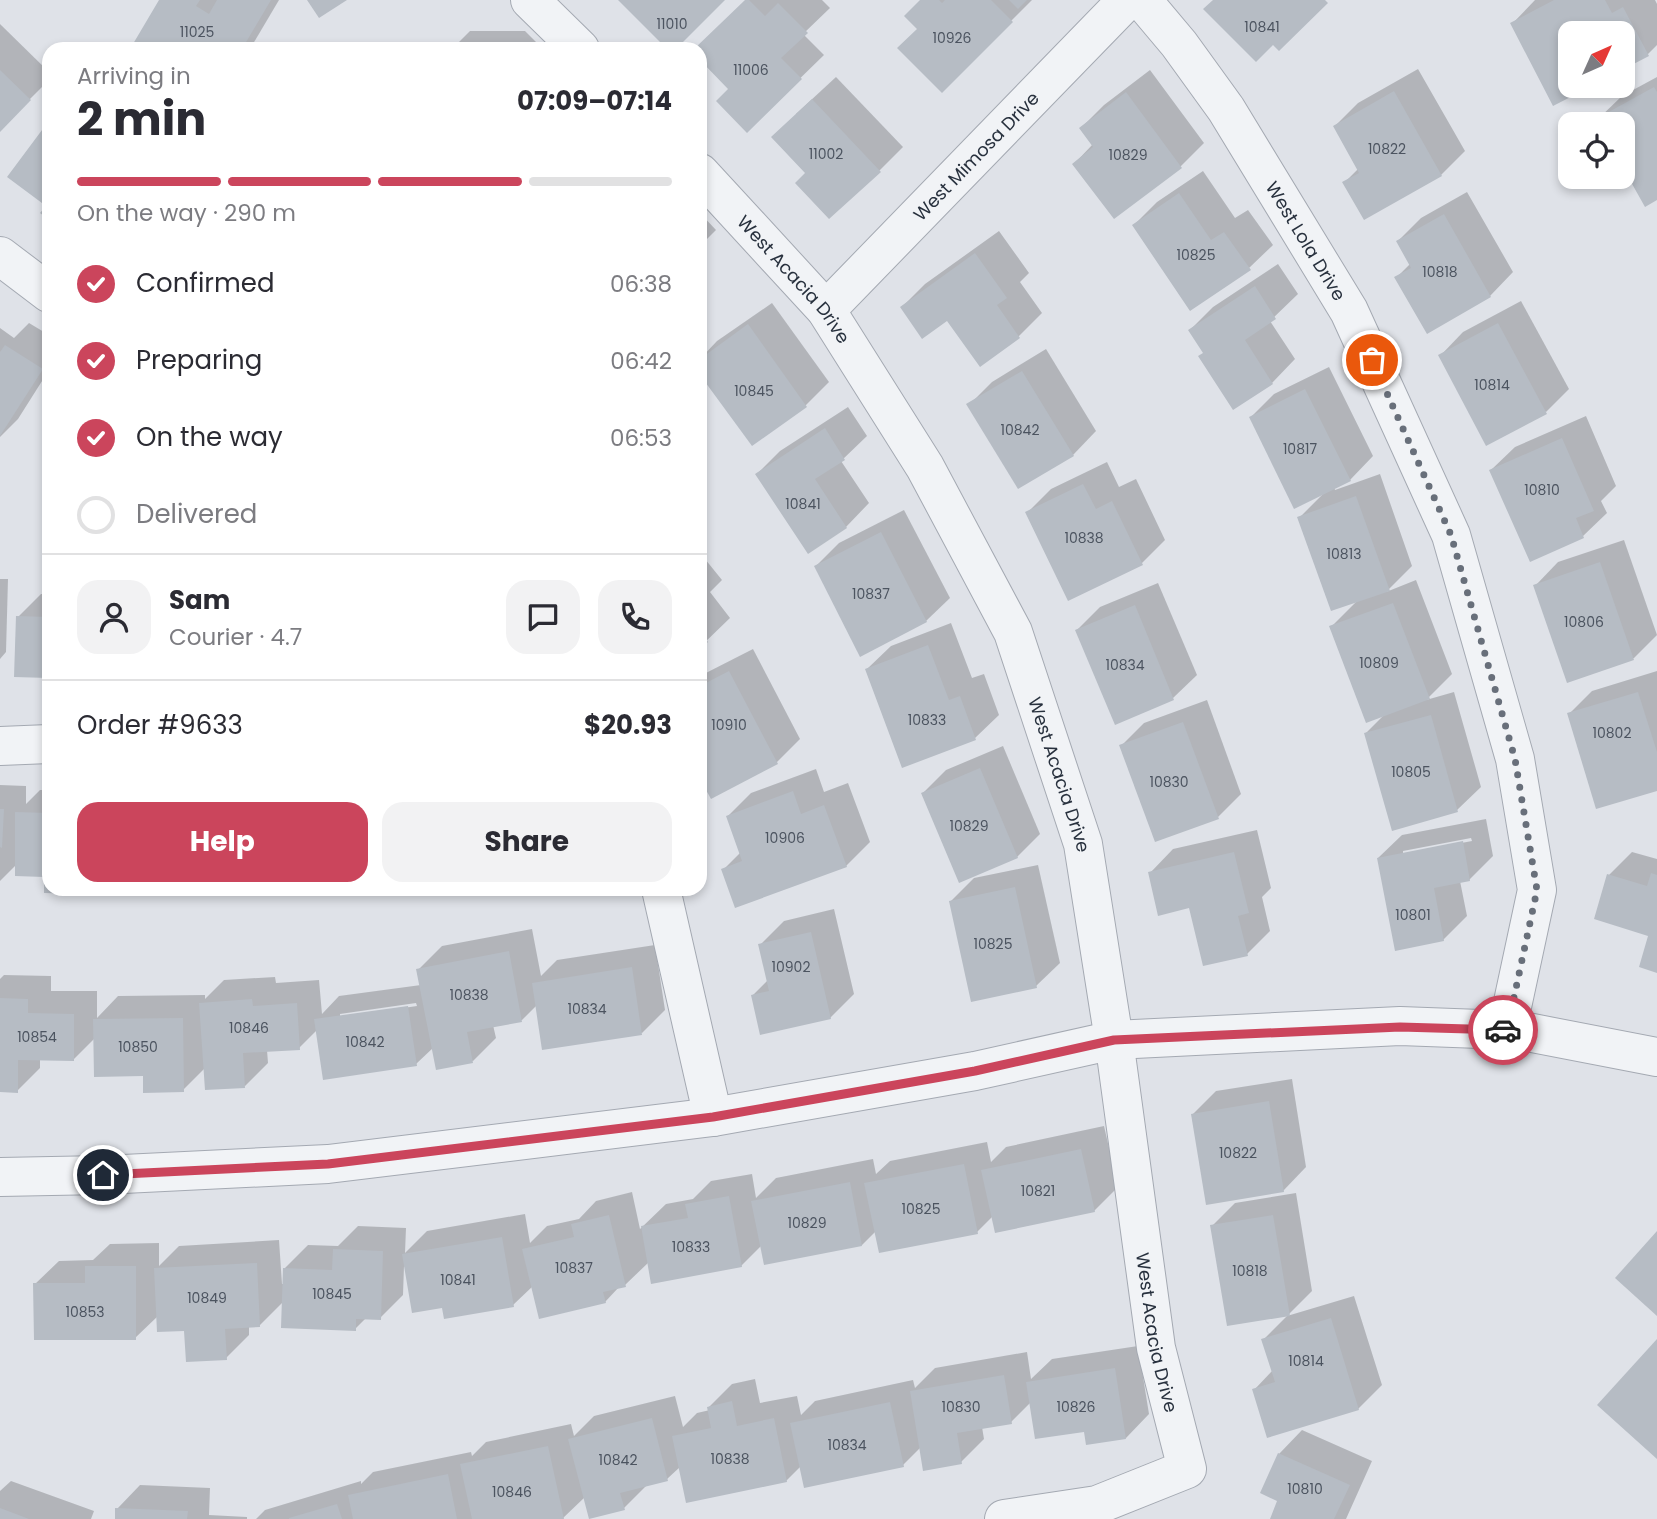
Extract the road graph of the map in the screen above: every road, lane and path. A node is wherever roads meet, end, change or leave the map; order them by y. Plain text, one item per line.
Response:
1 (530, 0) edge
2 (1127, 0) edge
3 (1142, 0) edge
4 (573, 42) edge
5 (707, 181) edge
6 (0, 256) edge
7 (42, 288) edge
8 (826, 310) junction
9 (42, 744) edge
10 (0, 746) edge
11 (663, 896) edge
12 (1507, 1030) junction
13 (1114, 1040) junction
14 (1657, 1057) edge
15 (713, 1117) junction
16 (0, 1177) edge
17 (1004, 1519) edge

1 - 4 street
2 - 8 street, West Mimosa Drive
3 - 12 street, West Lola Drive
5 - 8 street, West Acacia Drive
6 - 7 street
8 - 13 street, West Acacia Drive
9 - 10 street
11 - 15 street
12 - 13 street
12 - 14 street
13 - 15 street
13 - 17 street, West Acacia Drive
15 - 16 street

